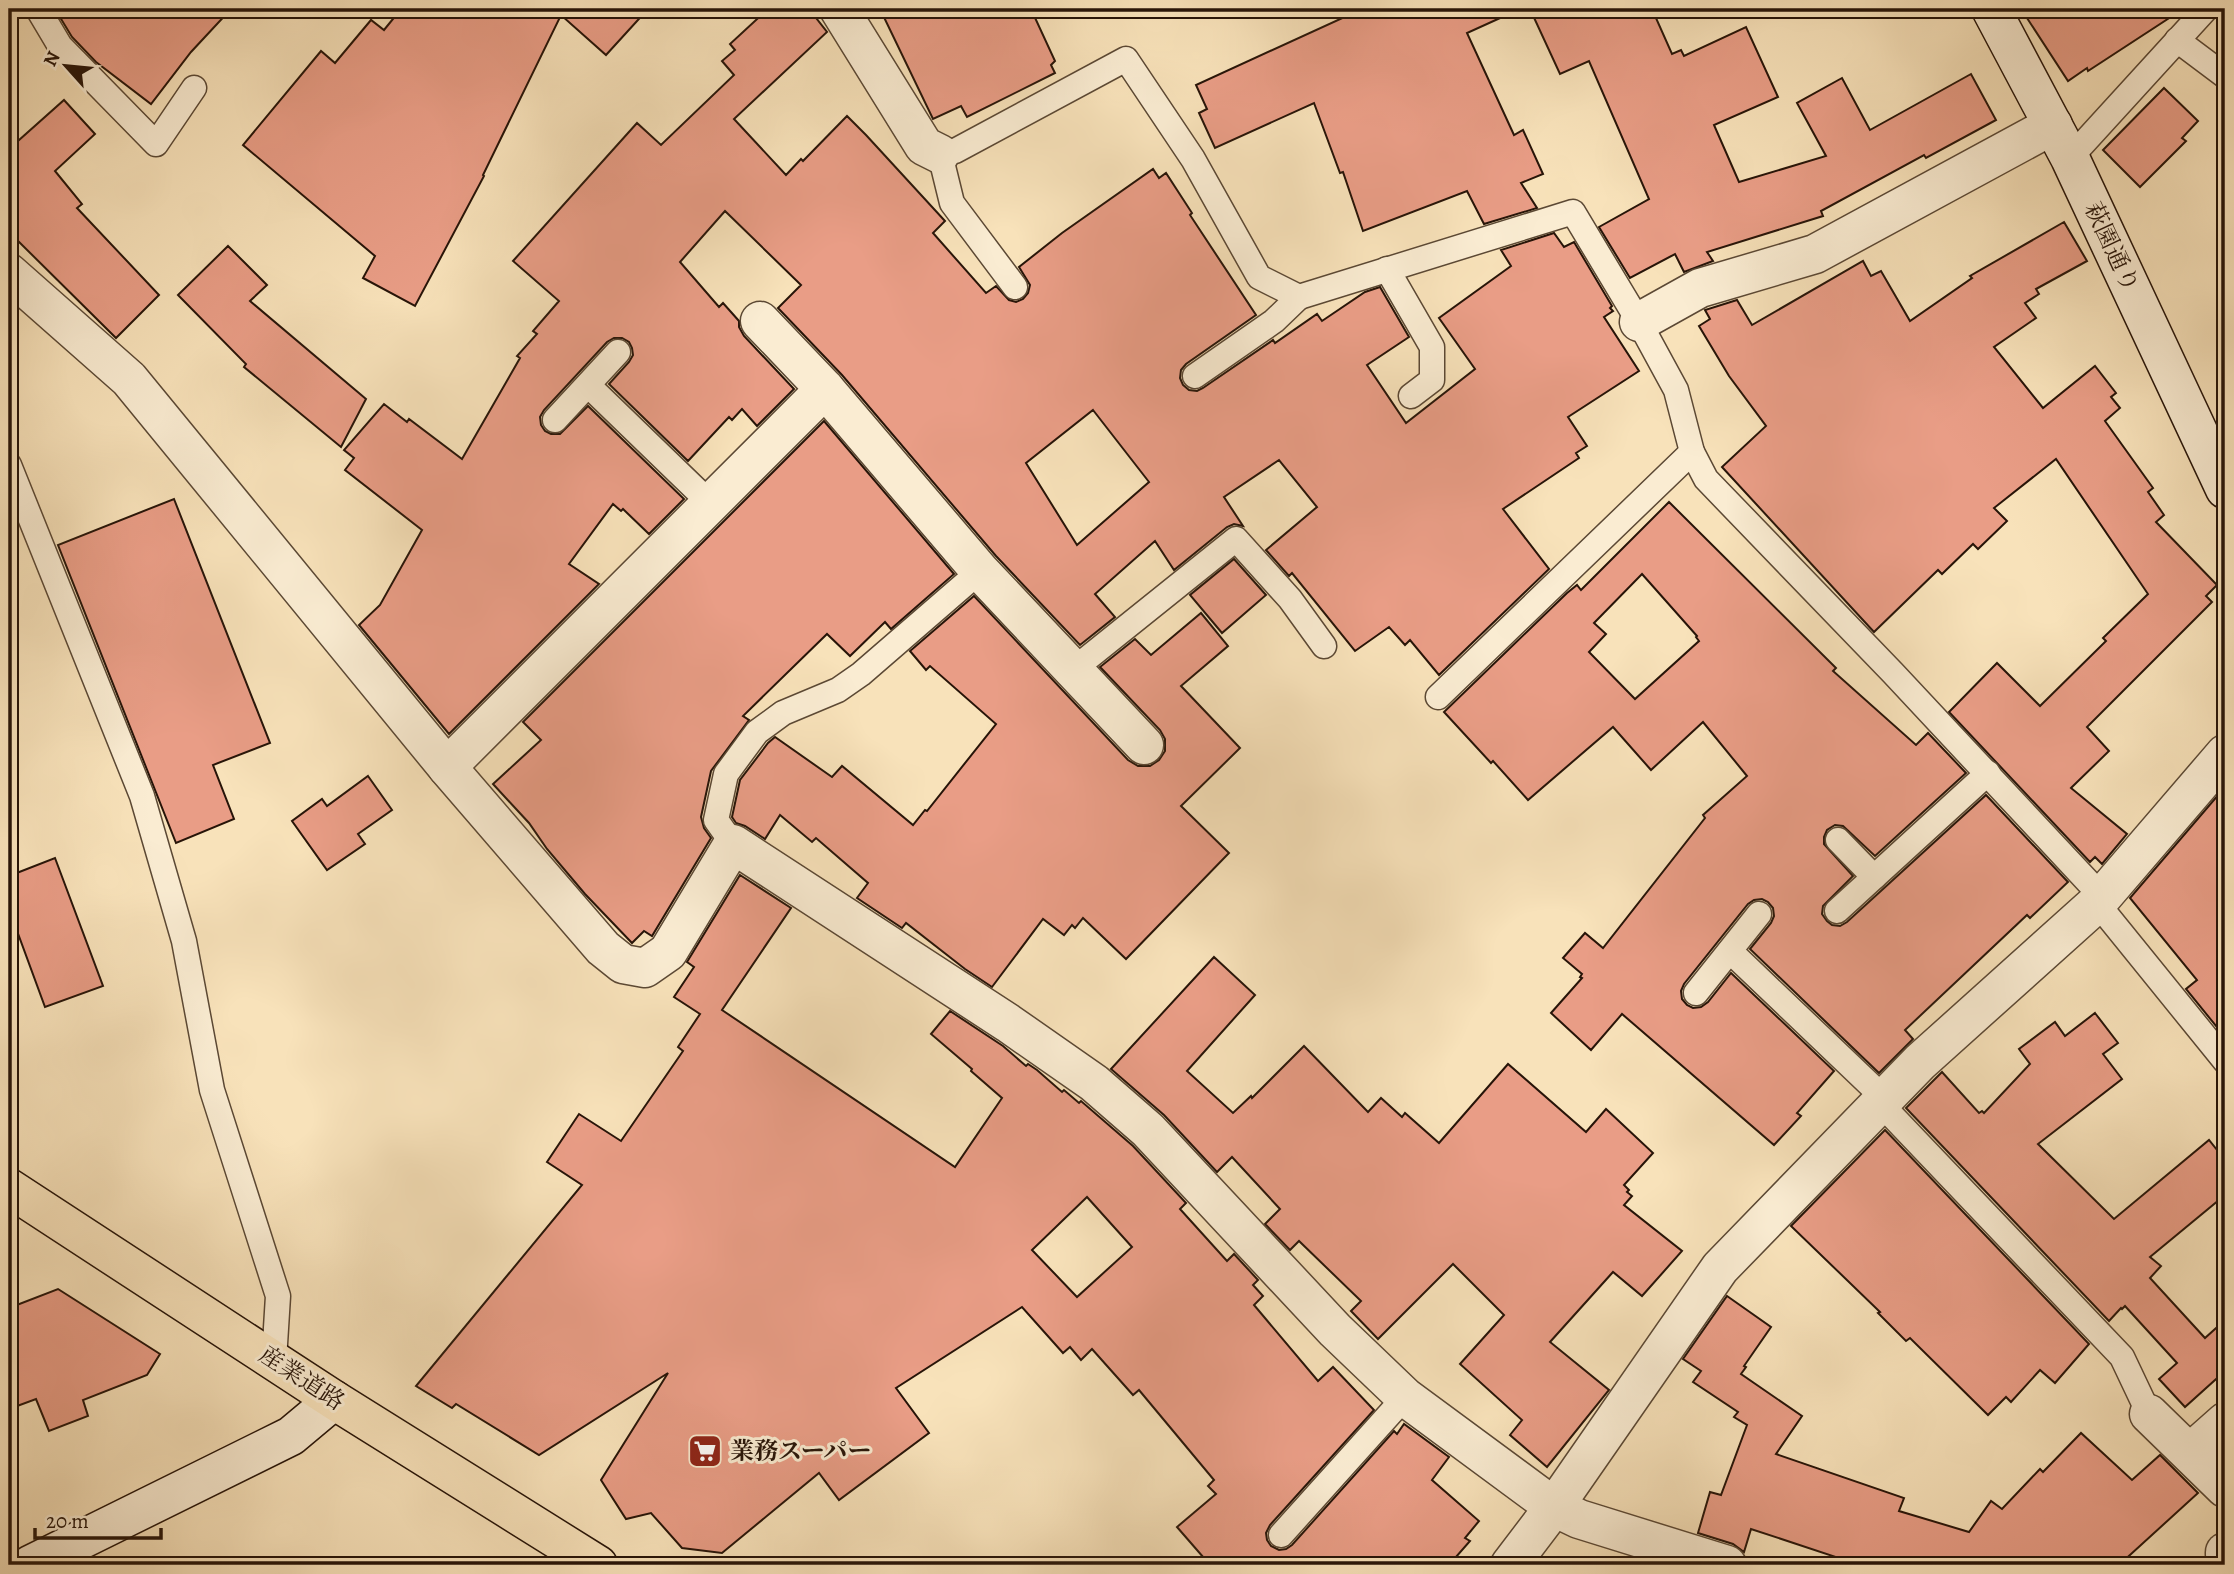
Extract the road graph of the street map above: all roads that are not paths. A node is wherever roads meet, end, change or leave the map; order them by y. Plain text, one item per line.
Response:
1 (38, 9) edge
2 (839, 9) edge
3 (1991, 9) edge
4 (2206, 9) edge
5 (2177, 40) junction
6 (2225, 76) edge
7 (194, 88) dead end
8 (2061, 142) junction
9 (940, 154) junction
10 (1387, 270) junction
11 (9, 273) edge
12 (1015, 287) dead end
13 (1299, 297) junction
14 (760, 321) dead end
15 (1639, 322) junction
16 (618, 352) dead end
17 (1195, 376) dead end
18 (588, 385) junction
19 (825, 389) junction
20 (1412, 396) dead end
21 (555, 420) dead end
22 (1692, 452) junction
23 (9, 465) edge
24 (2225, 489) edge
25 (711, 504) junction
26 (981, 571) junction
27 (1324, 646) dead end
28 (1074, 669) junction
29 (1438, 696) dead end
30 (1144, 745) dead end
31 (2225, 754) edge
32 (447, 767) junction
33 (1988, 773) junction
34 (1838, 840) dead end
35 (733, 844) junction
36 (1874, 877) junction
37 (2097, 903) junction
38 (1837, 911) dead end
39 (1759, 914) dead end
40 (1730, 951) junction
41 (1696, 993) dead end
42 (2225, 1061) edge
43 (1882, 1101) junction
44 (9, 1188) edge
45 (274, 1360) junction
46 (1405, 1397) junction
47 (334, 1400) junction
48 (2149, 1414) joint
49 (2225, 1422) edge
50 (2190, 1453) junction
51 (2225, 1488) edge
52 (1554, 1507) junction
53 (1281, 1535) dead end
54 (30, 1565) edge
55 (598, 1565) edge
56 (1510, 1565) edge
57 (1727, 1565) edge

1 - 7 lane
2 - 9 street
3 - 8 street, 萩園通り
4 - 5 lane
5 - 6 lane
5 - 8 lane
8 - 15 street
8 - 24 street, 萩園通り
9 - 12 lane
9 - 13 lane
10 - 13 lane
10 - 15 lane
10 - 20 lane
11 - 32 street
13 - 17 lane
14 - 19 street
15 - 22 lane
16 - 18 lane
18 - 21 lane
18 - 25 lane
19 - 25 street
19 - 26 street
22 - 29 lane
22 - 33 lane
23 - 45 lane
25 - 32 street
26 - 28 street
26 - 35 lane
27 - 28 lane
28 - 30 street
31 - 37 street
32 - 35 street
33 - 36 lane
33 - 37 lane
34 - 36 lane
35 - 46 street
36 - 38 lane
37 - 42 lane
37 - 43 street
39 - 40 lane
40 - 41 lane
40 - 43 lane
43 - 48 lane
43 - 52 street
44 - 45 main road, 産業道路
45 - 47 main road, 産業道路
46 - 52 street
46 - 53 lane
47 - 54 street
47 - 55 main road, 産業道路
48 - 50 street
49 - 50 street
50 - 51 street
52 - 56 street
52 - 57 street

